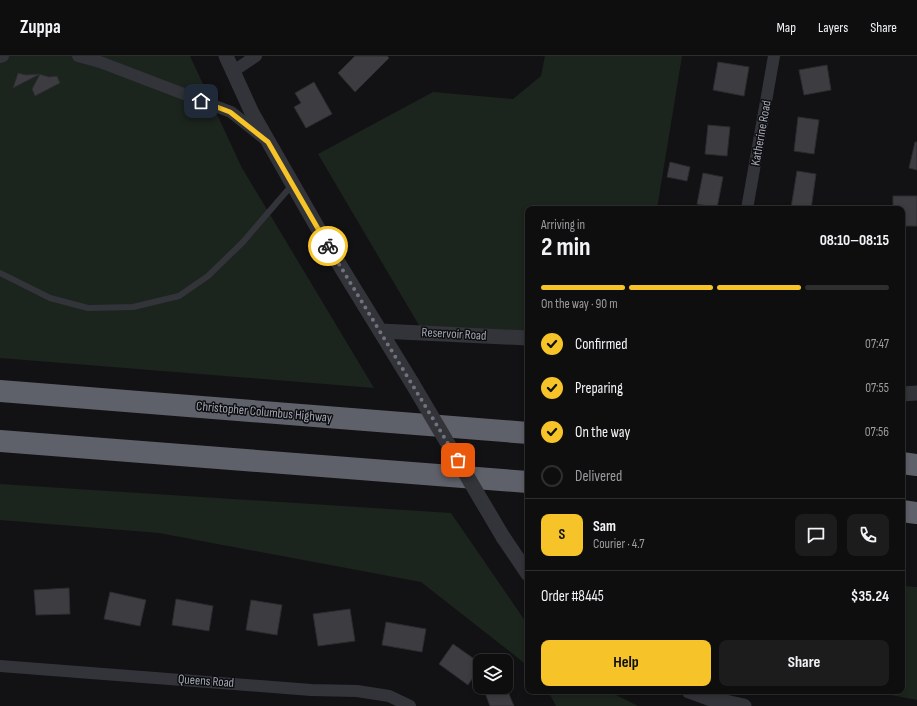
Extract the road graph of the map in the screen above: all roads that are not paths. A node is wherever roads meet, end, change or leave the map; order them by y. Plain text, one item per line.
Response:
1 (3, 56) edge
2 (78, 56) edge
3 (226, 56) edge
4 (256, 56) edge
5 (774, 56) edge
6 (0, 57) edge
7 (232, 72) junction
8 (268, 142) junction
9 (293, 184) junction
10 (748, 206) edge
11 (0, 273) edge
12 (380, 331) junction
13 (525, 338) edge
14 (0, 391) edge
15 (917, 393) edge
16 (905, 394) edge
17 (525, 434) edge
18 (0, 441) edge
19 (905, 464) edge
20 (917, 465) edge
21 (525, 482) edge
22 (905, 511) edge
23 (917, 513) edge
24 (525, 570) edge
25 (0, 666) edge
26 (697, 694) edge
27 (410, 706) edge
28 (744, 706) edge

1 - 6 street
2 - 8 street
3 - 7 street
4 - 7 street
5 - 10 street, Katherine Road
7 - 8 street
8 - 9 street
9 - 11 lane
9 - 12 street
12 - 13 street, Reservoir Road
12 - 24 street, bridge
14 - 17 highway, Christopher Columbus Highway
15 - 16 street
18 - 21 highway
19 - 20 highway
22 - 23 highway
25 - 27 street, Queens Road
26 - 28 street

